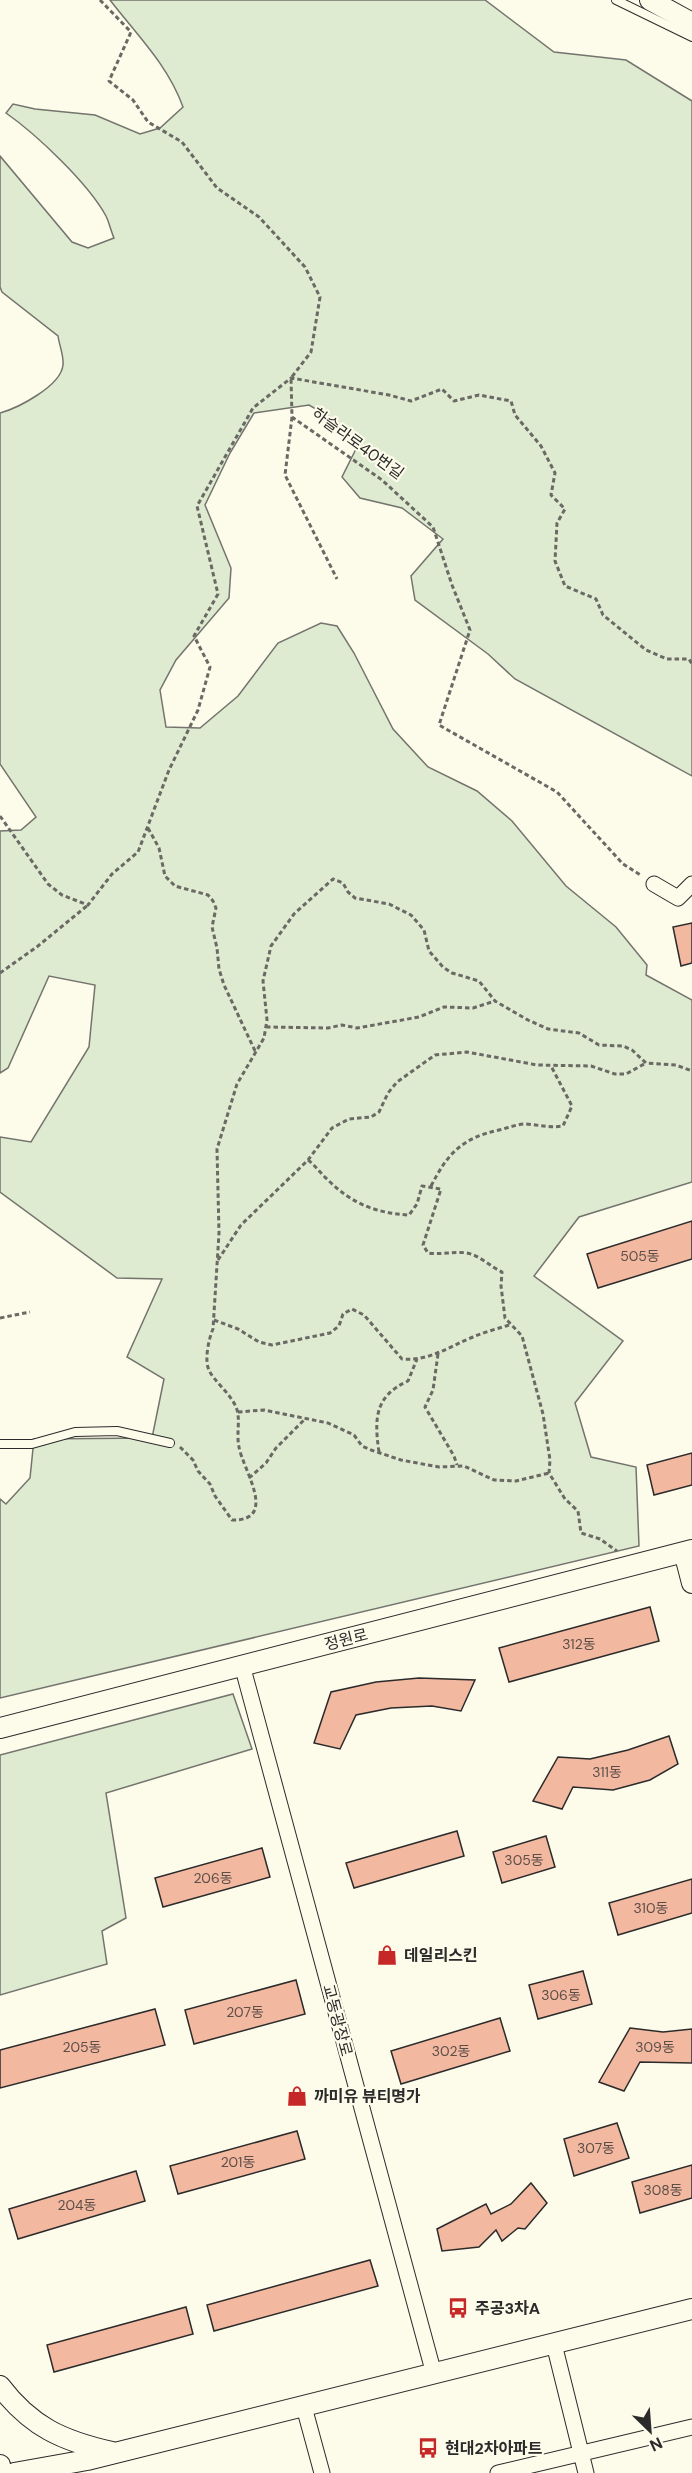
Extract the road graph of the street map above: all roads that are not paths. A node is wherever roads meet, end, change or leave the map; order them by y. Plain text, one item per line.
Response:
1 (616, 0) edge
2 (650, 0) edge
3 (692, 23) edge
4 (692, 37) edge
5 (654, 884) road end
6 (692, 884) edge
7 (170, 1443) road end
8 (0, 1444) edge
9 (688, 1551) edge
10 (692, 1583) edge
11 (242, 1665) junction
12 (0, 1728) edge
13 (692, 2310) edge
14 (554, 2344) junction
15 (434, 2374) junction
16 (0, 2386) edge
17 (304, 2407) junction
18 (692, 2427) edge
19 (118, 2453) junction
20 (582, 2453) junction
21 (0, 2465) edge
22 (1, 2473) edge
23 (14, 2473) edge
24 (82, 2473) edge
25 (322, 2473) edge
26 (498, 2473) edge
27 (586, 2473) edge

1 - 4 lane
2 - 3 street
5 - 6 street
7 - 8 lane
9 - 10 street
9 - 11 street, 정원로
11 - 12 street, 정원로
11 - 15 street, 교동광장로
13 - 14 street
14 - 15 street
14 - 20 street
15 - 17 street
16 - 19 street
17 - 19 street
17 - 25 street
18 - 20 street
19 - 23 street
19 - 24 street
20 - 26 street
20 - 27 street
21 - 22 street

